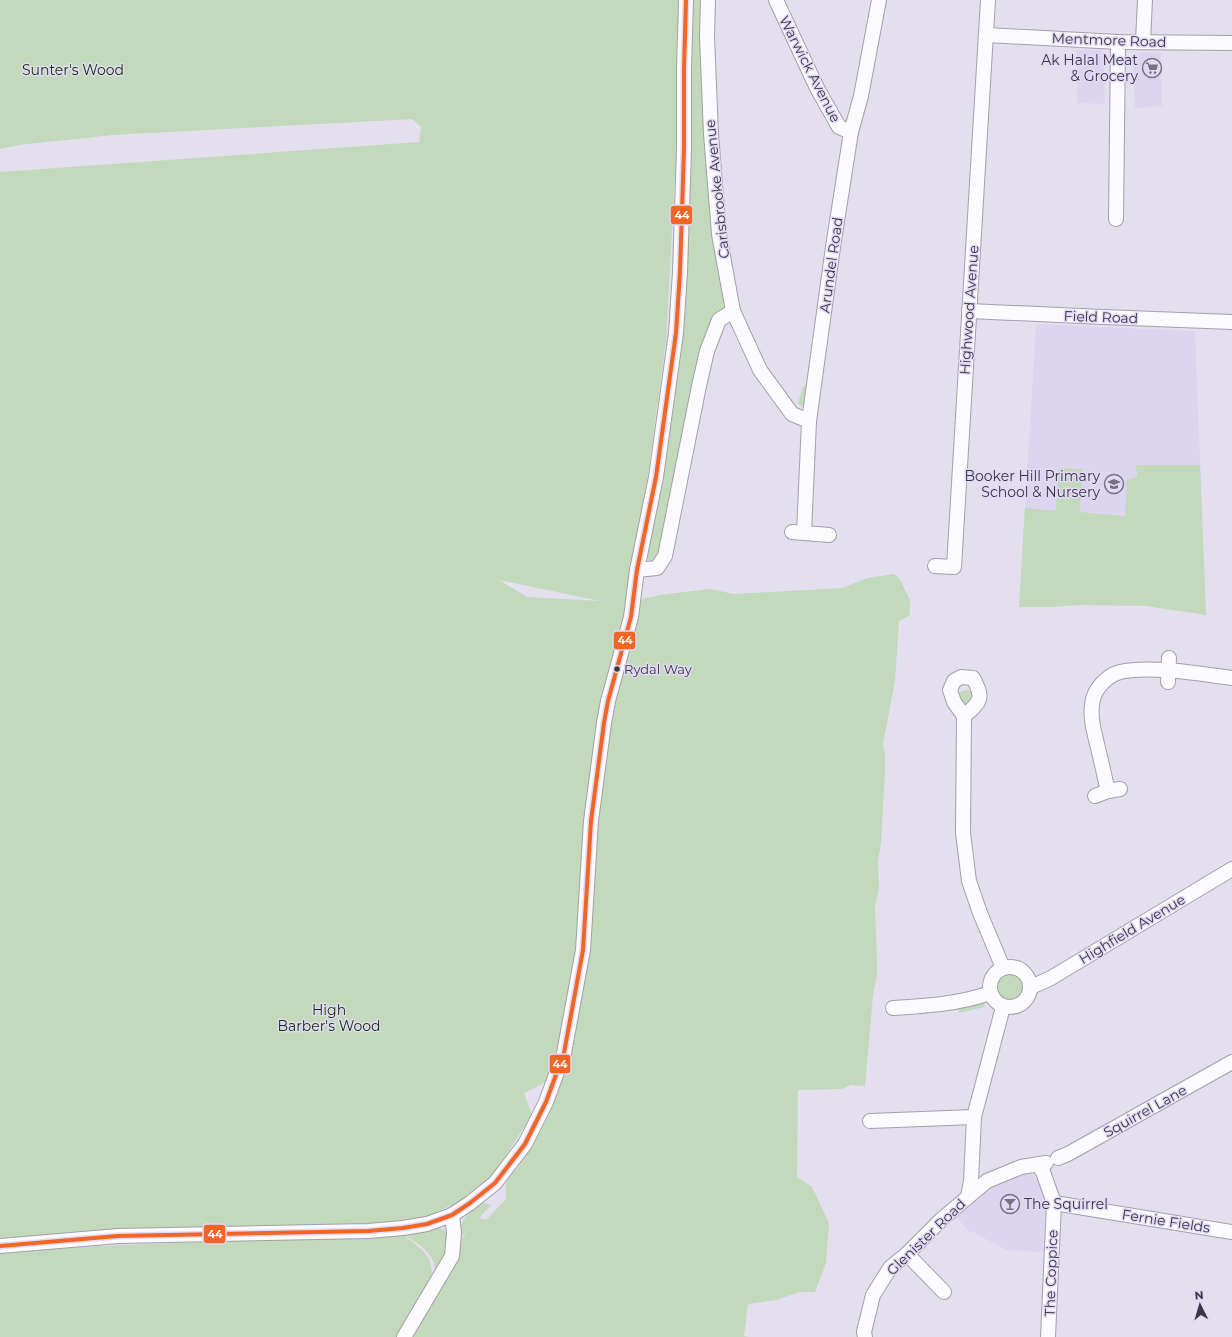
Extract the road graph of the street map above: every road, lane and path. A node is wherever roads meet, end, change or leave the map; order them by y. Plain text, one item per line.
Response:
1 (686, 0) edge
2 (708, 0) edge
3 (776, 0) edge
4 (879, 0) edge
5 (988, 0) edge
6 (1144, 0) edge
7 (987, 35) junction
8 (1143, 41) junction
9 (1118, 42) junction
10 (1232, 43) edge
11 (851, 132) junction
12 (1116, 220) dead end
13 (734, 311) junction
14 (969, 311) junction
15 (1232, 322) edge
16 (809, 421) junction
17 (829, 535) dead end
18 (934, 566) dead end
19 (637, 570) junction
20 (1232, 678) edge
21 (964, 716) dead end
22 (1108, 792) dead end
23 (1232, 869) edge
24 (1003, 968) junction
25 (1031, 987) junction
26 (990, 993) junction
27 (1003, 1007) junction
28 (893, 1008) dead end
29 (1232, 1062) edge
30 (974, 1117) junction
31 (870, 1121) dead end
32 (1048, 1162) junction
33 (968, 1197) junction
34 (1054, 1203) junction
35 (452, 1215) junction
36 (1232, 1232) edge
37 (0, 1246) edge
38 (907, 1254) junction
39 (944, 1292) dead end
40 (404, 1337) edge
41 (865, 1337) edge
42 (1048, 1337) edge

1 - 19 street
2 - 13 street, Carisbrooke Avenue
3 - 11 street, Warwick Avenue
4 - 11 street, Arundel Road
5 - 7 street, Highwood Avenue
6 - 8 street
7 - 9 street, Mentmore Road
7 - 14 street, Highwood Avenue
8 - 9 street, Mentmore Road
8 - 10 street, Mentmore Road
9 - 12 street
11 - 16 street, Arundel Road
13 - 16 street, Carisbrooke Avenue
13 - 19 street
14 - 15 street, Field Road
14 - 18 street, Highwood Avenue
16 - 17 street, Arundel Road
19 - 35 street
20 - 22 street
21 - 24 street
23 - 25 street, Highfield Avenue
24 - 25 street
24 - 26 street
25 - 27 street
26 - 27 street
26 - 28 street
27 - 30 street, Glenister Road
29 - 32 street, Squirrel Lane
30 - 31 street
30 - 33 street, Glenister Road
32 - 33 street, Squirrel Lane
32 - 34 street, The Coppice
33 - 38 street, Glenister Road
34 - 36 street, Fernie Fields
34 - 42 street, The Coppice
35 - 37 street
35 - 40 street
38 - 39 street
38 - 41 street, Glenister Road

